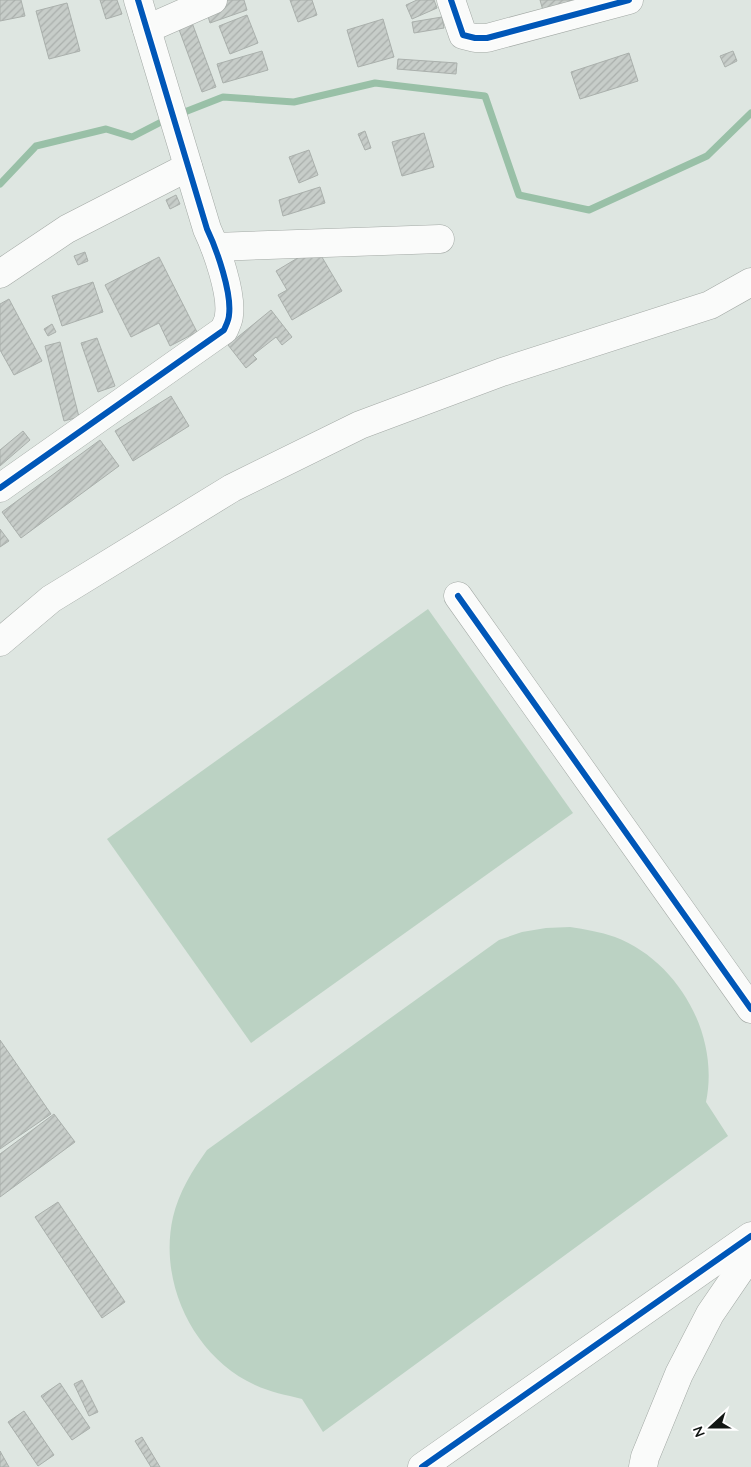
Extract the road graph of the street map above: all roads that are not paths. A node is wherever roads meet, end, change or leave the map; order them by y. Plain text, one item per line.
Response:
1 (138, 0) edge
2 (213, 0) edge
3 (451, 0) edge
4 (629, 0) edge
5 (147, 29) junction
6 (188, 167) junction
7 (440, 239) dead end
8 (216, 248) junction
9 (0, 274) edge
10 (751, 282) edge
11 (0, 488) edge
12 (458, 596) dead end
13 (0, 642) edge
14 (751, 1009) edge
15 (751, 1236) edge
16 (751, 1254) edge
17 (422, 1467) edge
18 (643, 1467) edge

1 - 5 street
2 - 5 street
3 - 4 street
5 - 6 street
6 - 8 street
6 - 9 street
7 - 8 street
8 - 11 street
10 - 13 street
12 - 14 street
15 - 17 street
16 - 18 street

